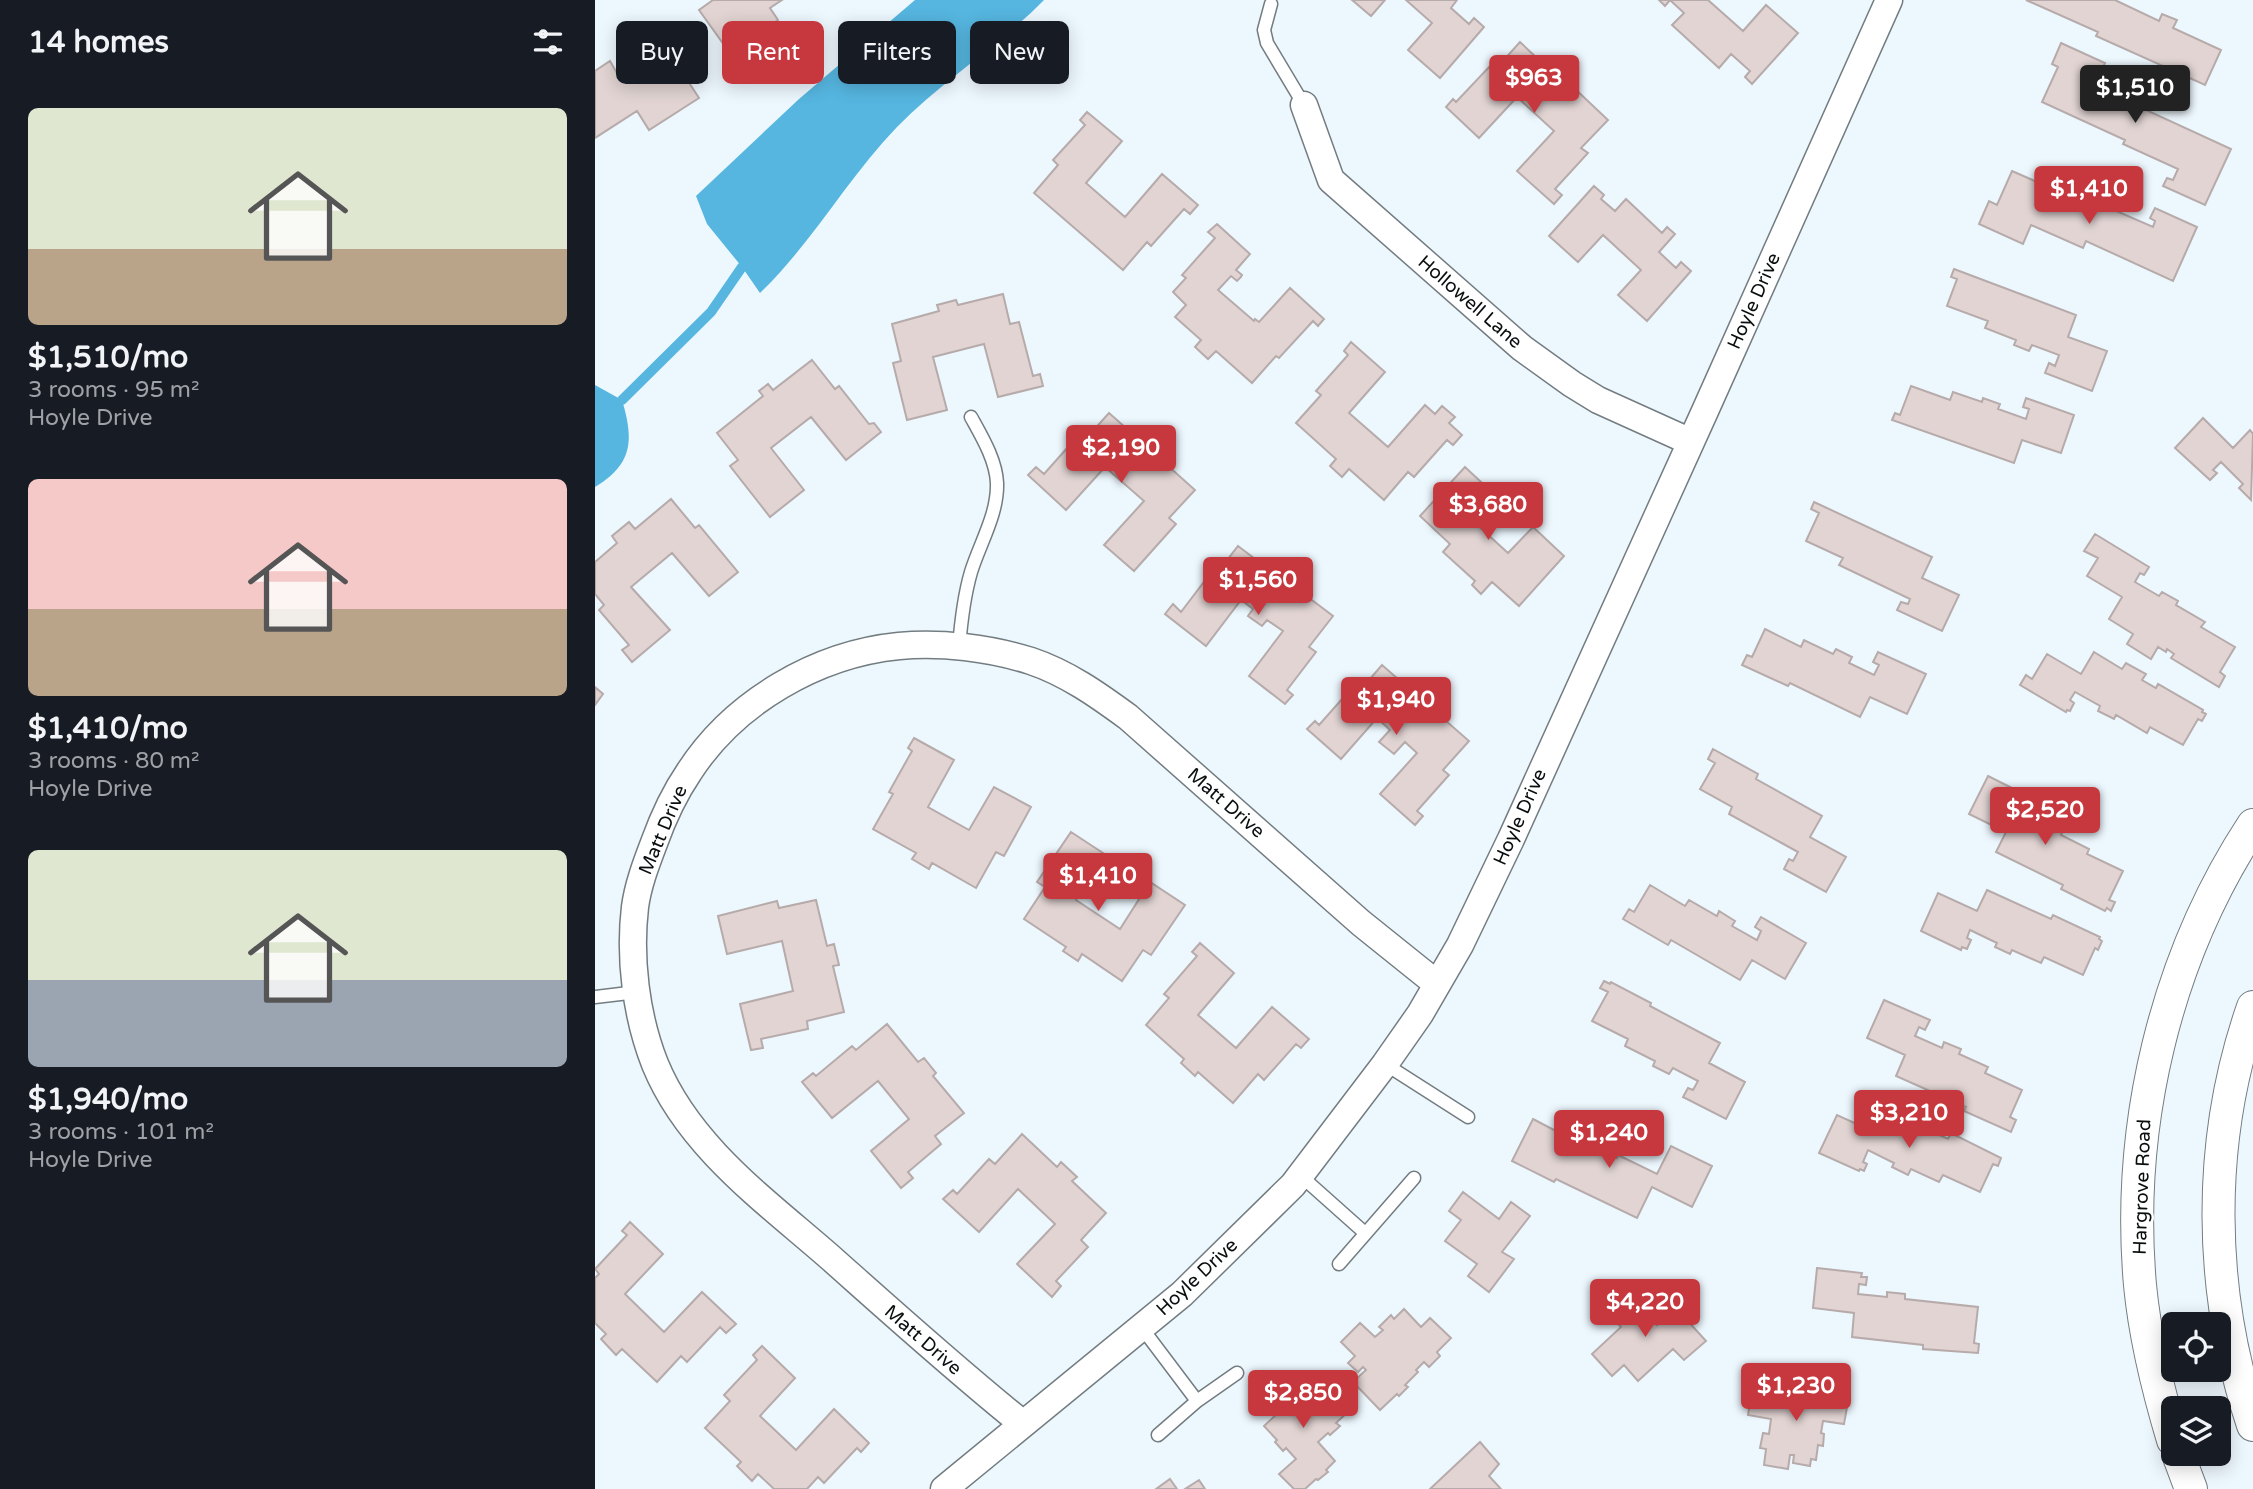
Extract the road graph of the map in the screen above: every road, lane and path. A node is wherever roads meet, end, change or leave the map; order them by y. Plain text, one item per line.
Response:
1 (1889, 0) edge
2 (1271, 4) dead end
3 (1304, 105) joint
4 (971, 417) dead end
5 (1691, 442) junction
6 (959, 647) junction
7 (2253, 825) edge
8 (1437, 984) junction
9 (637, 992) junction
10 (595, 997) edge
11 (2253, 1007) edge
12 (1385, 1064) junction
13 (1468, 1117) dead end
14 (1301, 1176) junction
15 (1414, 1178) dead end
16 (1364, 1233) junction
17 (1339, 1264) dead end
18 (1142, 1328) junction
19 (1237, 1373) dead end
20 (2161, 1397) edge
21 (1197, 1401) junction
22 (1023, 1424) junction
23 (2253, 1425) edge
24 (1158, 1435) dead end
25 (2182, 1466) edge
26 (944, 1489) edge
27 (2190, 1489) edge

1 - 5 street, Hoyle Drive
2 - 3 lane
3 - 5 street, Hollowell Lane
4 - 6 lane
5 - 8 street, Hoyle Drive
6 - 8 street, Matt Drive
6 - 9 street, Matt Drive
7 - 20 street, Hargrove Road
8 - 12 street, Hoyle Drive
9 - 10 lane
9 - 22 street, Matt Drive
11 - 23 street
12 - 13 lane
12 - 14 street, Hoyle Drive
14 - 16 lane
14 - 18 street, Hoyle Drive
15 - 16 lane
16 - 17 lane
18 - 21 lane
18 - 22 street, Hoyle Drive
19 - 21 lane
21 - 24 lane
22 - 26 street, Hoyle Drive
25 - 27 street

